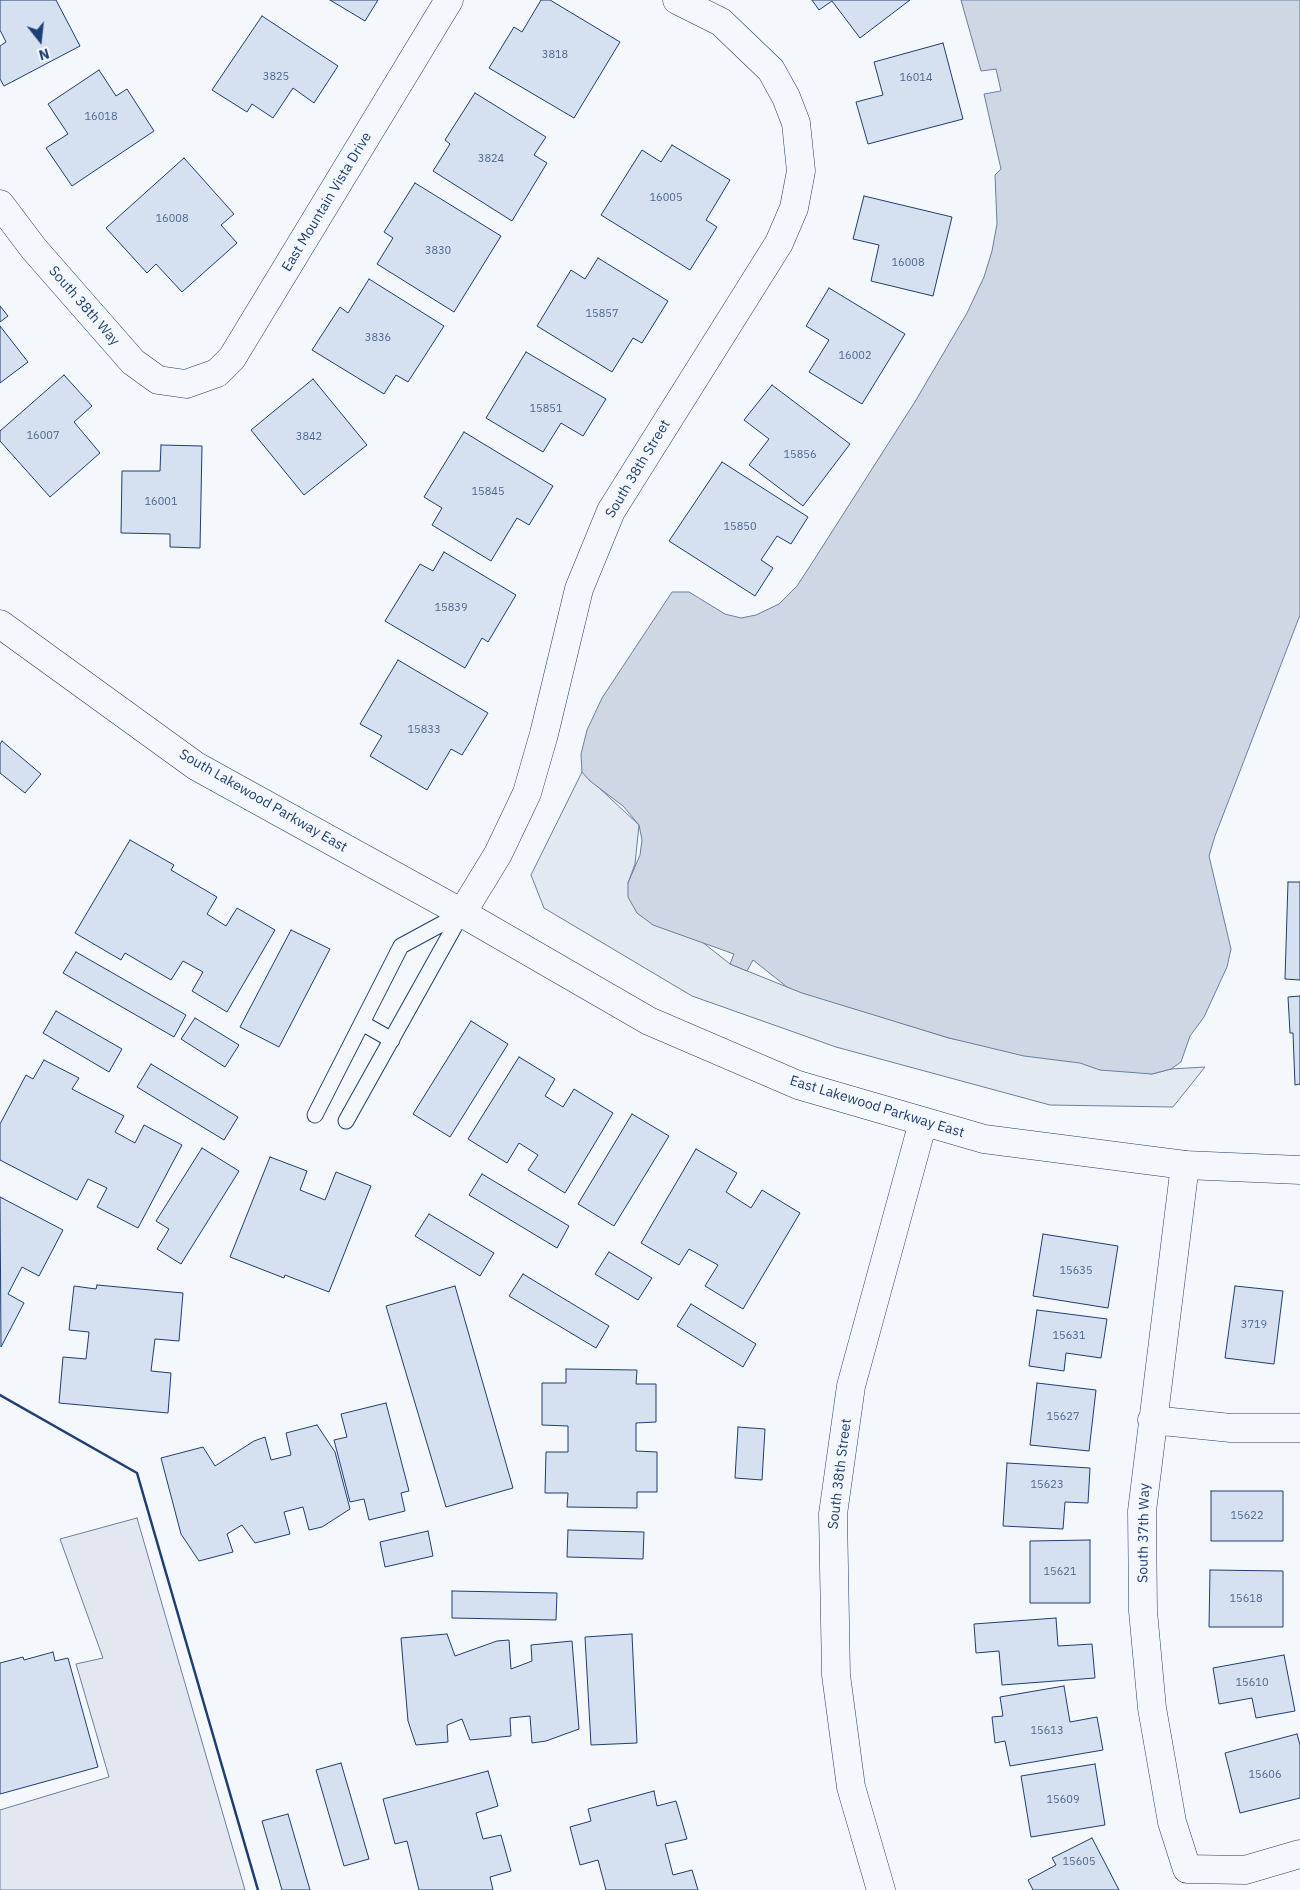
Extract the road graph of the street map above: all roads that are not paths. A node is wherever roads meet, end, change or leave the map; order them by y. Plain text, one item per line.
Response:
1 (450, 0) edge
2 (677, 0) edge
3 (0, 204) edge
4 (186, 384) joint
5 (0, 624) edge
6 (462, 913) junction
7 (362, 1023) junction
8 (392, 1040) junction
9 (315, 1114) dead end
10 (346, 1121) dead end
11 (923, 1122) junction
12 (1185, 1165) junction
13 (1300, 1170) edge
14 (1152, 1420) junction
15 (1300, 1428) edge
16 (1300, 1854) edge
17 (880, 1890) edge

1 - 4 street, East Mountain Vista Drive
2 - 6 street, South 38th Street
3 - 4 street, South 38th Way
5 - 6 street, South Lakewood Parkway East
6 - 7 lane
6 - 8 lane
6 - 11 street, East Lakewood Parkway East
7 - 8 lane
7 - 9 lane
8 - 10 lane
11 - 12 street, East Lakewood Parkway East
11 - 17 street, South 38th Street
12 - 13 street, East Lakewood Parkway East
12 - 14 street, South 37th Way
14 - 15 street
14 - 16 street, South 37th Way

